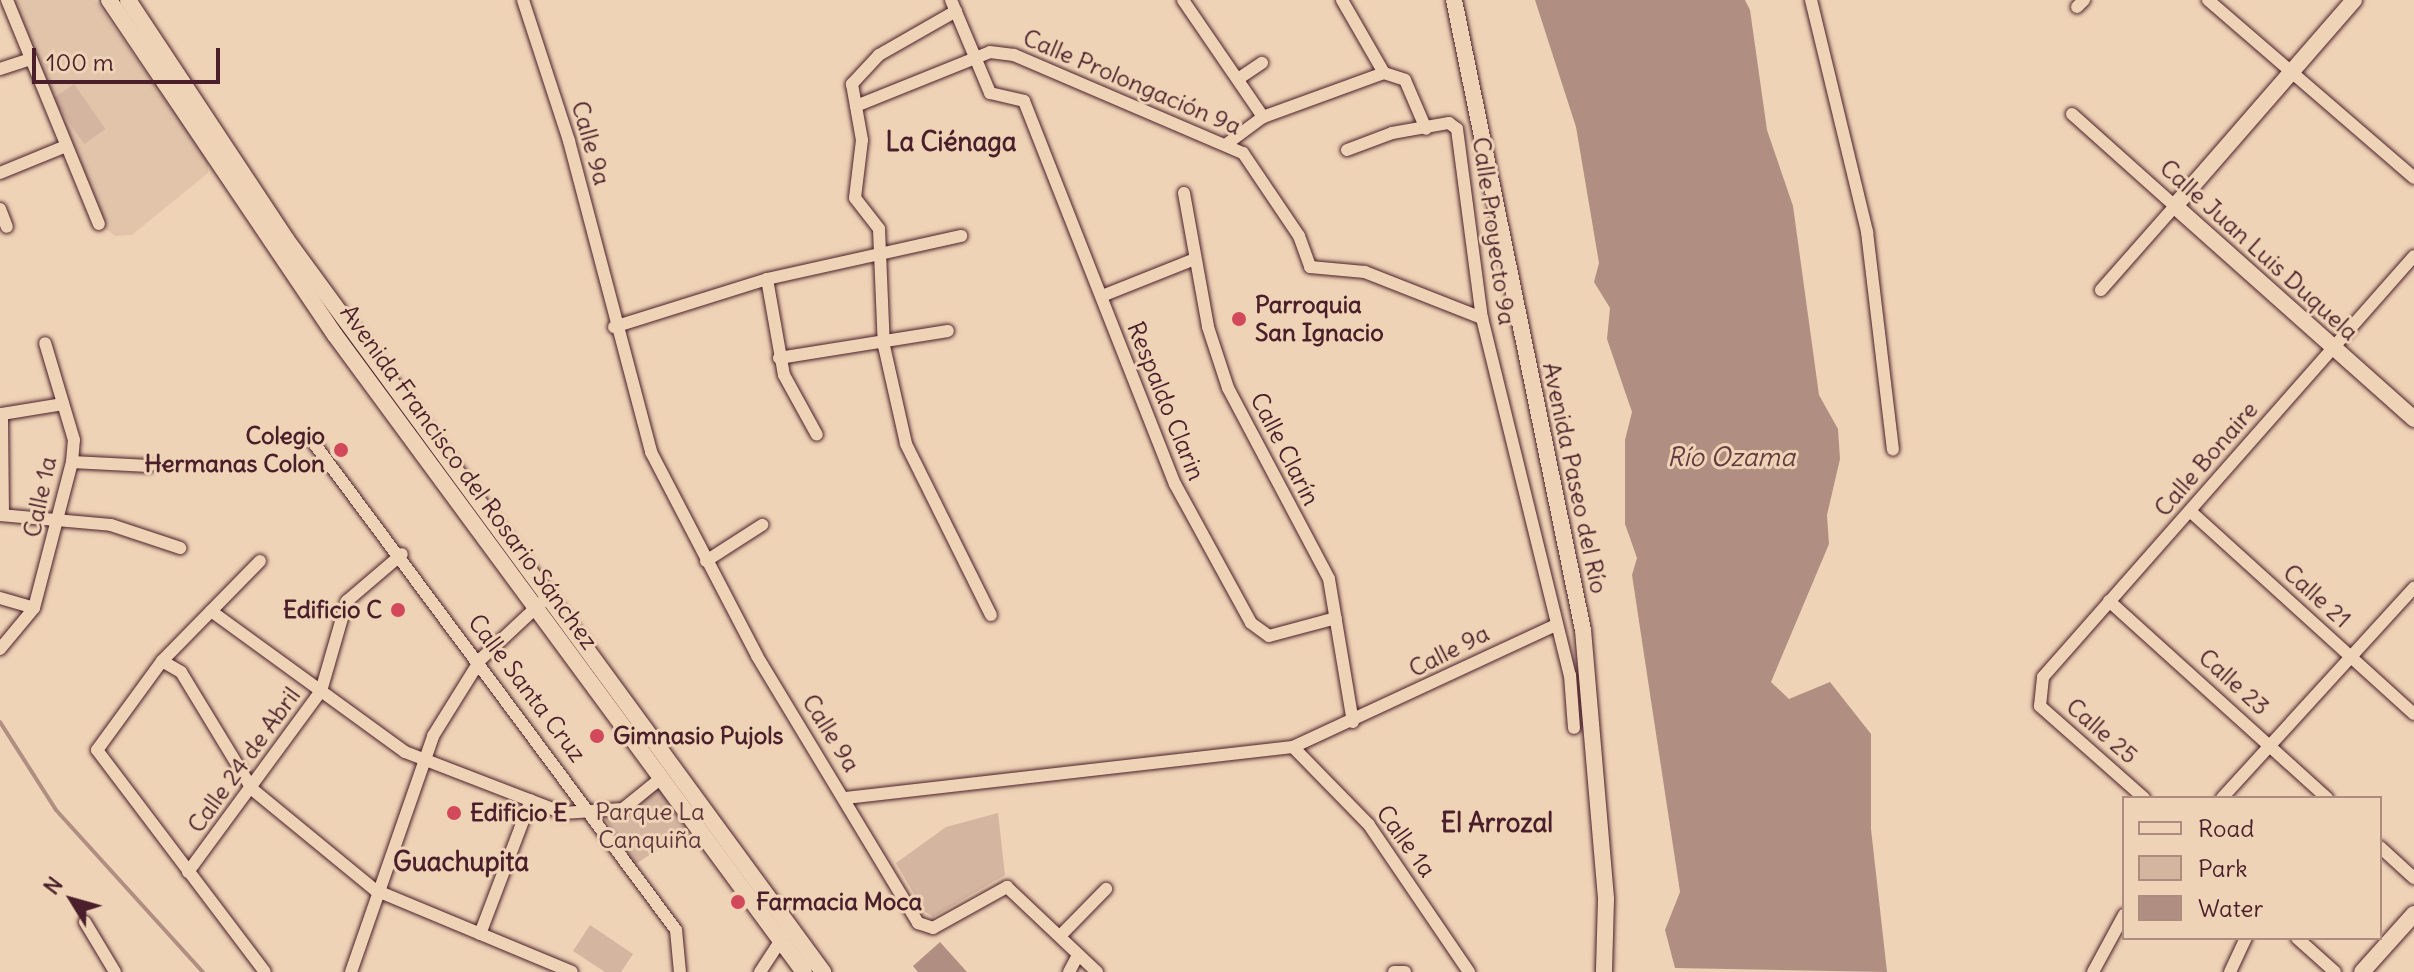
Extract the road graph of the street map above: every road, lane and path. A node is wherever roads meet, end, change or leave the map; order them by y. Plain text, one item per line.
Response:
1 (7, 0) edge
2 (109, 0) edge
3 (523, 0) edge
4 (1183, 0) edge
5 (1342, 0) edge
6 (1454, 0) edge
7 (1811, 0) edge
8 (2208, 0) edge
9 (2354, 0) edge
10 (131, 1) edge
11 (954, 6) edge
12 (976, 57) junction
13 (31, 59) junction
14 (1262, 63) dead end
15 (0, 69) edge
16 (2291, 72) junction
17 (1384, 73) junction
18 (1238, 79) junction
19 (856, 106) junction
20 (2072, 114) dead end
21 (1263, 117) junction
22 (1426, 129) junction
23 (1228, 143) junction
24 (66, 146) junction
25 (1347, 150) dead end
26 (225, 158) junction
27 (0, 173) edge
28 (2414, 178) edge
29 (1184, 193) dead end
30 (2175, 206) junction
31 (0, 209) edge
32 (99, 224) dead end
33 (7, 227) dead end
34 (961, 236) dead end
35 (882, 251) junction
36 (2414, 256) edge
37 (1195, 259) junction
38 (767, 279) junction
39 (2101, 290) dead end
40 (1102, 296) junction
41 (1482, 318) junction
42 (614, 327) junction
43 (948, 331) dead end
44 (45, 343) dead end
45 (884, 346) junction
46 (2331, 349) junction
47 (779, 358) junction
48 (63, 404) junction
49 (2414, 419) edge
50 (817, 435) dead end
51 (313, 442) dead end
52 (1893, 449) dead end
53 (72, 462) junction
54 (149, 466) dead end
55 (2190, 511) junction
56 (1, 515) edge
57 (57, 521) junction
58 (762, 525) dead end
59 (180, 548) dead end
60 (402, 554) junction
61 (260, 561) dead end
62 (706, 561) junction
63 (2414, 588) edge
64 (0, 598) edge
65 (2109, 601) junction
66 (542, 603) junction
67 (34, 608) junction
68 (211, 611) junction
69 (991, 615) dead end
70 (1336, 618) junction
71 (1556, 625) junction
72 (0, 649) edge
73 (2352, 657) junction
74 (481, 659) junction
75 (162, 661) junction
76 (321, 691) junction
77 (2036, 694) joint
78 (2414, 714) edge
79 (1353, 722) junction
80 (1574, 728) dead end
81 (2270, 745) junction
82 (1293, 747) junction
83 (421, 760) junction
84 (661, 778) junction
85 (252, 789) junction
86 (2142, 796) edge
87 (2224, 796) edge
88 (2325, 796) edge
89 (845, 798) junction
90 (531, 800) junction
91 (593, 815) junction
92 (2382, 849) edge
93 (188, 872) junction
94 (2414, 878) edge
95 (1106, 889) dead end
96 (375, 890) junction
97 (2414, 914) edge
98 (2122, 919) edge
99 (85, 922) dead end
100 (480, 934) junction
101 (785, 935) junction
102 (1060, 936) junction
103 (2245, 940) edge
104 (2299, 940) edge
105 (1078, 955) junction
106 (545, 966) edge
107 (115, 972) edge
108 (265, 972) edge
109 (351, 972) edge
110 (572, 972) edge
111 (680, 972) edge
112 (760, 972) edge
113 (804, 972) edge
114 (823, 972) edge
115 (1069, 972) edge
116 (1097, 972) edge
117 (1394, 972) edge
118 (1405, 972) edge
119 (1469, 972) edge
120 (1604, 972) edge
121 (2093, 972) edge
122 (2230, 972) edge
123 (2335, 972) edge
124 (2362, 972) edge

1 - 13 street
2 - 26 main road, Avenida Francisco del Rosario Sánchez
3 - 42 street, Calle 9a
4 - 18 street
5 - 17 street
6 - 120 main road, Avenida Paseo del Río
7 - 52 street
8 - 16 street
9 - 16 main road
10 - 26 main road, Avenida Francisco del Rosario Sánchez
11 - 12 street
11 - 19 street
12 - 19 street
12 - 23 street, Calle Prolongación 9a
12 - 40 street, Respaldo Clarin
13 - 15 street
13 - 24 street
14 - 18 street
16 - 28 street
16 - 30 main road
17 - 21 street
17 - 22 street
18 - 21 street
19 - 35 street
20 - 30 street, Calle Juan Luis Duquela
21 - 23 street
22 - 25 street
22 - 41 street, Calle Proyecto 9a
23 - 41 street, Calle Prolongación 9a
24 - 27 street
24 - 32 street
26 - 66 main road, Avenida Francisco del Rosario Sánchez
29 - 37 street, Calle Clarín
30 - 39 street
30 - 46 main road, Calle Juan Luis Duquela
31 - 33 street
34 - 35 street
35 - 38 street
35 - 45 street
36 - 46 street, Calle Bonaire
37 - 40 street
37 - 70 street, Calle Clarín
38 - 42 street
38 - 47 street
40 - 70 street, Respaldo Clarin
41 - 71 street, Calle Proyecto 9a
42 - 62 street, Calle 9a
43 - 45 street
44 - 48 street, Calle 1a
45 - 47 street
45 - 69 street
46 - 49 main road, Calle Juan Luis Duquela
46 - 55 street, Calle Bonaire
47 - 50 street
48 - 53 street, Calle 1a
48 - 56 street
51 - 60 street, Calle Santa Cruz
53 - 54 street
53 - 57 street, Calle 1a
55 - 65 street, Calle Bonaire
55 - 73 street, Calle 21
56 - 57 street
57 - 59 street
57 - 67 street, Calle 1a
58 - 62 street
60 - 74 street, Calle Santa Cruz
60 - 76 street, Calle 24 de Abril
61 - 68 street
62 - 89 street, Calle 9a
63 - 73 street
64 - 67 street
65 - 77 street, Calle Bonaire
65 - 81 street, Calle 23
66 - 74 street
66 - 84 main road, Avenida Francisco del Rosario Sánchez
66 - 101 main road, Avenida Francisco del Rosario Sánchez
67 - 72 street, Calle 1a
68 - 75 street
68 - 76 street
70 - 79 street, Calle Clarín
71 - 79 street, Calle 9a
71 - 80 street, Calle Proyecto 9a
73 - 78 street, Calle 21
73 - 81 street
74 - 83 street
74 - 91 street, Calle Santa Cruz
75 - 85 street
75 - 93 street
76 - 83 street
76 - 85 street, Calle 24 de Abril
77 - 86 street, Calle 25
79 - 82 street, Calle 9a
81 - 87 street
81 - 88 street, Calle 23
82 - 89 street, Calle 9a
82 - 119 street, Calle 1a
83 - 90 street
83 - 96 street
84 - 91 street
84 - 101 main road, Avenida Francisco del Rosario Sánchez
85 - 93 street, Calle 24 de Abril
85 - 96 street
89 - 102 street
90 - 91 street
90 - 100 street
91 - 111 street, Calle Santa Cruz
92 - 94 street
93 - 108 street
95 - 102 street
96 - 100 street
96 - 109 street
97 - 124 main road
98 - 121 street
99 - 107 street
100 - 106 street
101 - 112 street
101 - 113 main road, Avenida Francisco del Rosario Sánchez
101 - 114 main road, Avenida Francisco del Rosario Sánchez
102 - 105 street
103 - 122 street
104 - 123 street
105 - 115 street
105 - 116 street
106 - 110 street
117 - 118 street

